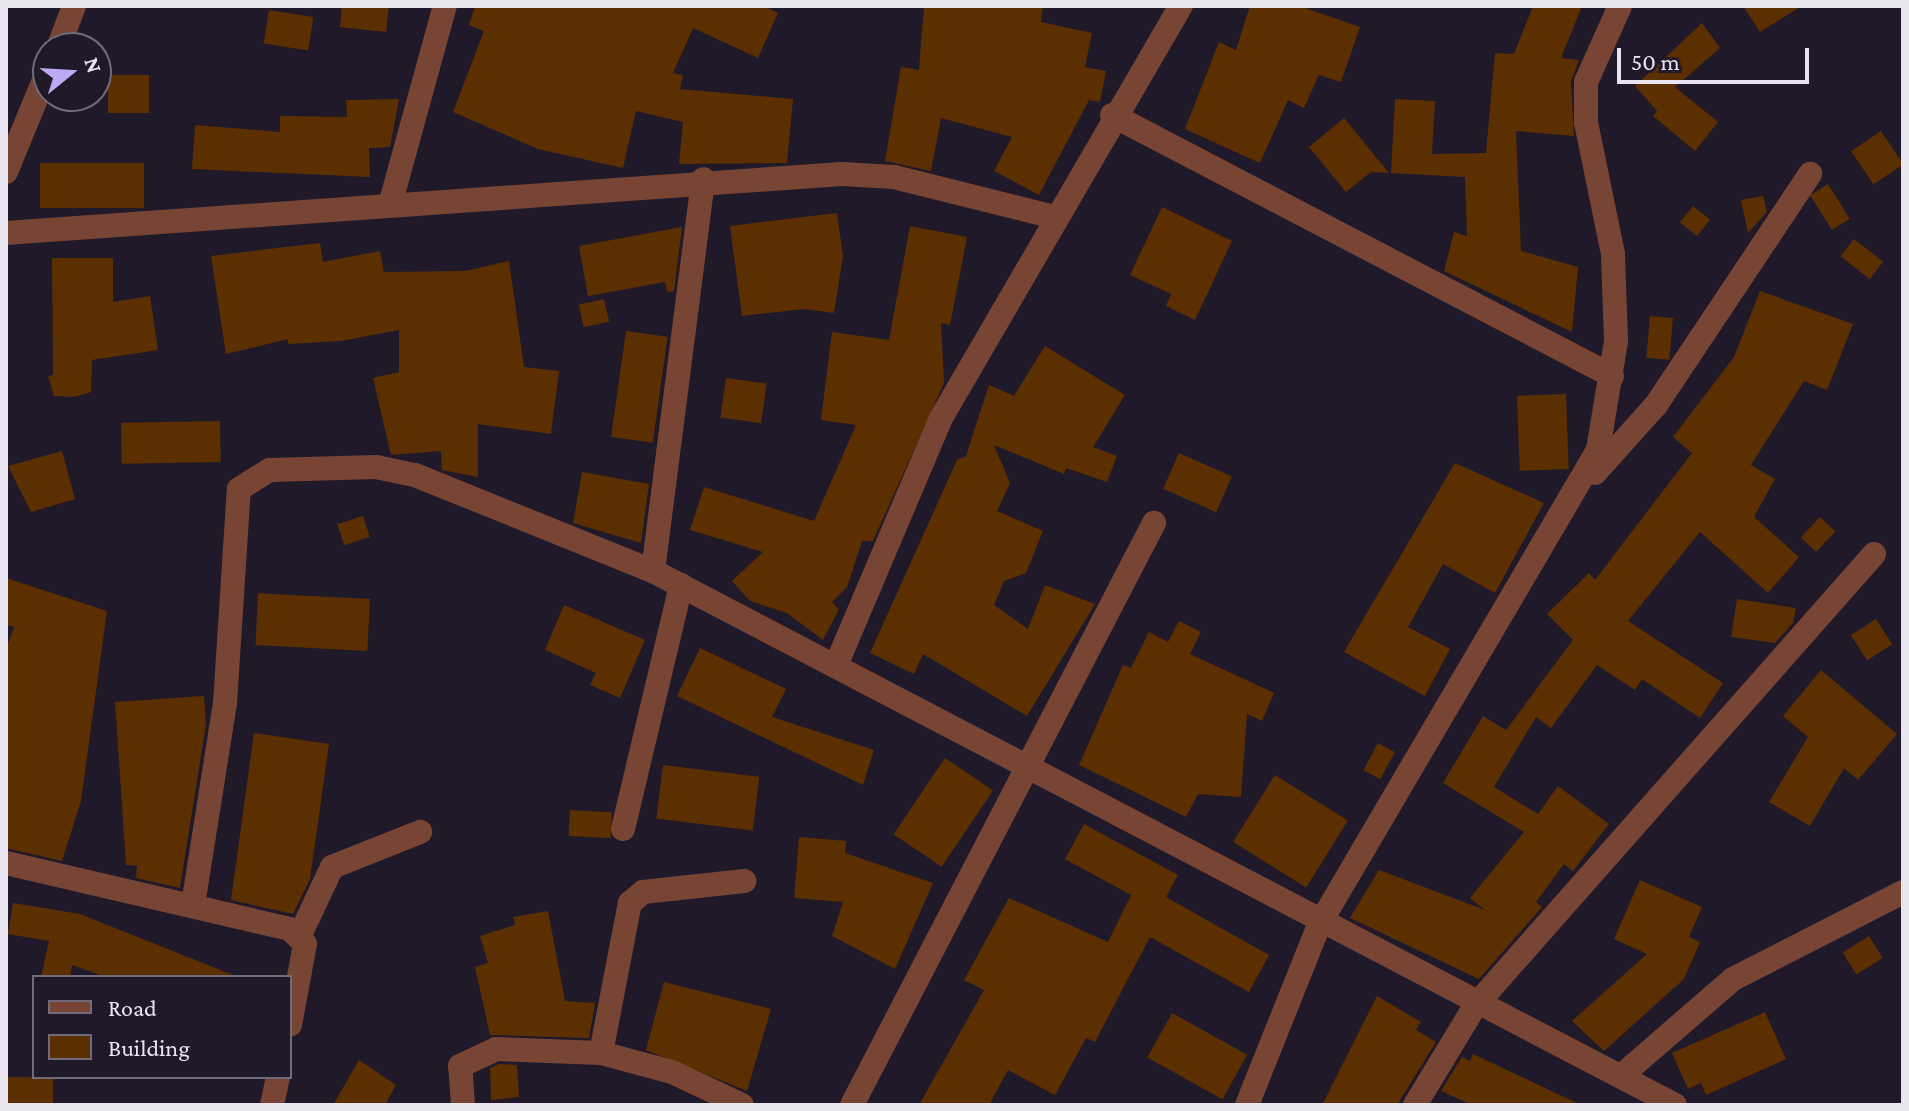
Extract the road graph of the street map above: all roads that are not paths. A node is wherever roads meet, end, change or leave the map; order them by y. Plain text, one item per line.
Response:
1 (74, 6) edge
2 (445, 6) edge
3 (1181, 6) edge
4 (1620, 6) edge
5 (64, 32) edge
6 (32, 107) edge
7 (1112, 115) junction
8 (7, 164) edge
9 (1810, 174) dead end
10 (703, 179) junction
11 (390, 205) junction
12 (1055, 217) junction
13 (6, 233) edge
14 (1612, 376) junction
15 (1577, 493) junction
16 (1154, 523) dead end
17 (1874, 554) dead end
18 (653, 571) junction
19 (681, 585) junction
20 (837, 663) junction
21 (1033, 765) junction
22 (623, 829) dead end
23 (420, 832) dead end
24 (6, 863) edge
25 (744, 881) dead end
26 (1903, 892) edge
27 (193, 905) junction
28 (1319, 925) junction
29 (300, 935) junction
30 (1475, 1006) junction
31 (292, 1016) edge
32 (601, 1053) junction
33 (1621, 1076) junction
34 (278, 1079) edge
35 (272, 1105) edge
36 (463, 1105) edge
37 (742, 1105) edge
38 (852, 1105) edge
39 (1247, 1105) edge
40 (1415, 1105) edge
41 (1675, 1105) edge

1 - 5 street
2 - 11 street
3 - 7 street
4 - 14 street
6 - 8 street
7 - 12 street
7 - 14 street
9 - 15 street
10 - 11 street
10 - 12 street
10 - 18 street
11 - 13 street
12 - 20 street
14 - 15 street
15 - 28 street
16 - 21 street
17 - 30 street
18 - 19 street
18 - 27 street
19 - 20 street
19 - 22 street
20 - 21 street
21 - 28 street
21 - 38 street
23 - 29 street
24 - 27 street
25 - 32 street
26 - 33 street
27 - 29 street
28 - 30 street
28 - 39 street
29 - 31 street
30 - 33 street
30 - 40 street
32 - 36 street
32 - 37 street
33 - 41 street
34 - 35 street

